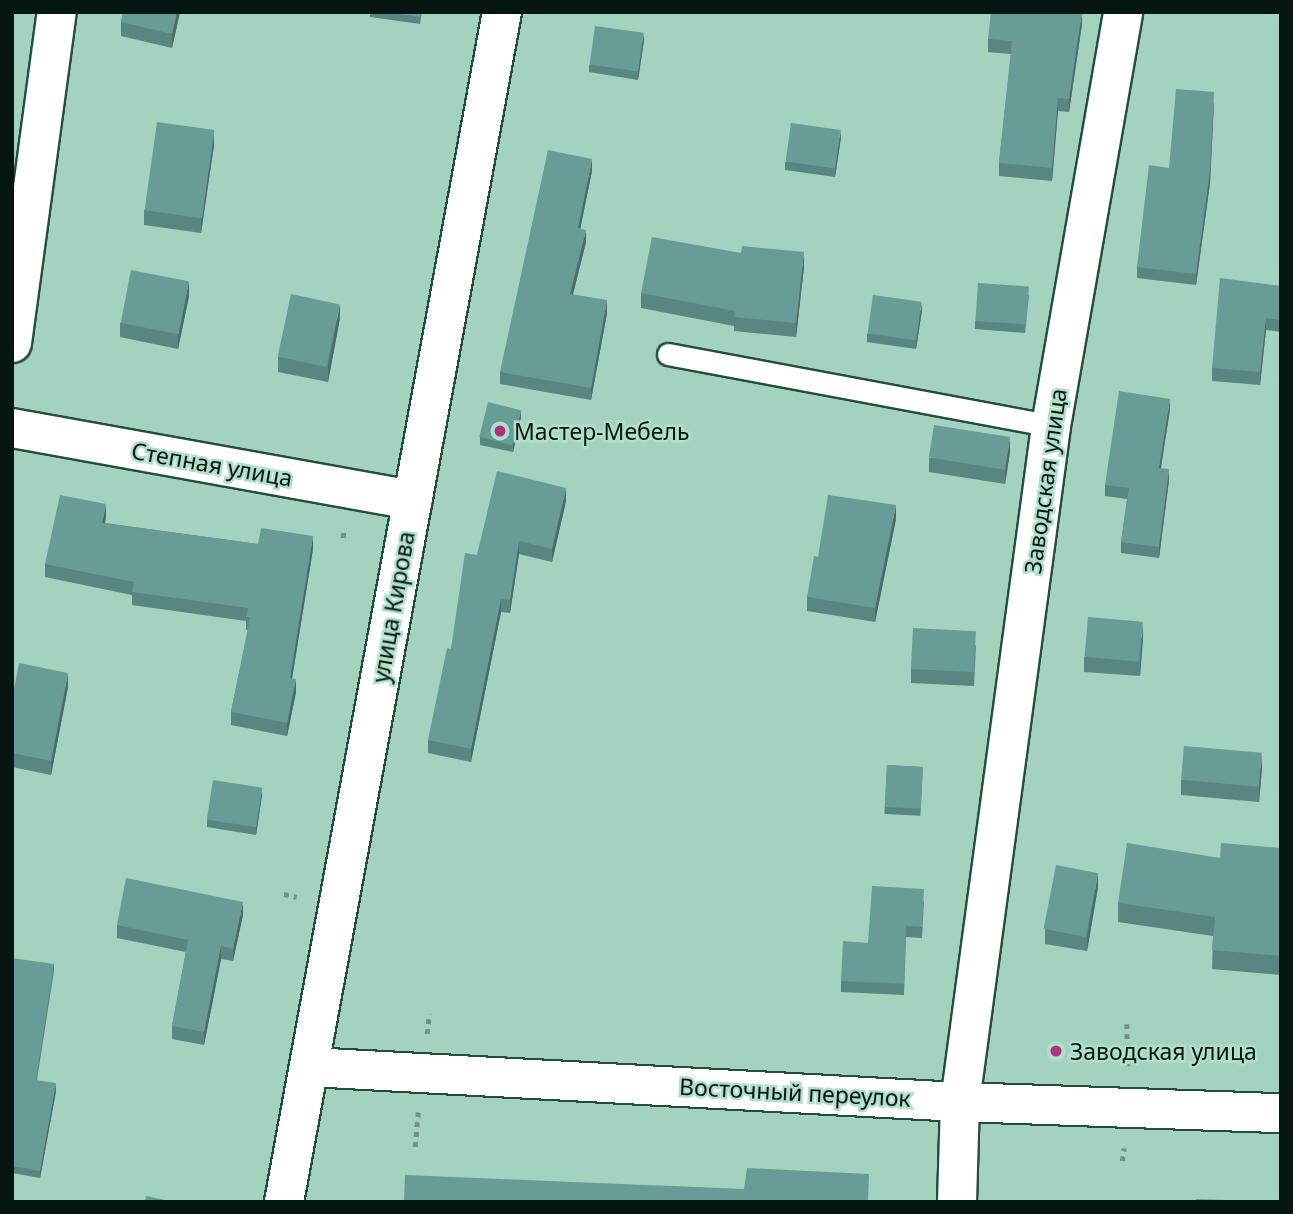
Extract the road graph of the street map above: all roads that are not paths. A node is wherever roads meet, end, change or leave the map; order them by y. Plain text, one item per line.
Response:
1 (57, 12) edge
2 (502, 12) edge
3 (1123, 12) edge
4 (12, 342) edge
5 (668, 354) dead end
6 (1051, 426) junction
7 (12, 428) edge
8 (413, 500) junction
9 (309, 1067) junction
10 (960, 1102) junction
11 (1281, 1113) edge
12 (284, 1202) edge
13 (957, 1202) edge

1 - 4 street
2 - 8 street, улица Кирова
3 - 6 street, Заводская улица
5 - 6 lane
6 - 10 street, Заводская улица
7 - 8 street, Степная улица
8 - 9 street, улица Кирова
9 - 10 street, Восточный переулок
9 - 12 street, улица Кирова
10 - 11 street, Восточный переулок
10 - 13 street, Заводская улица

